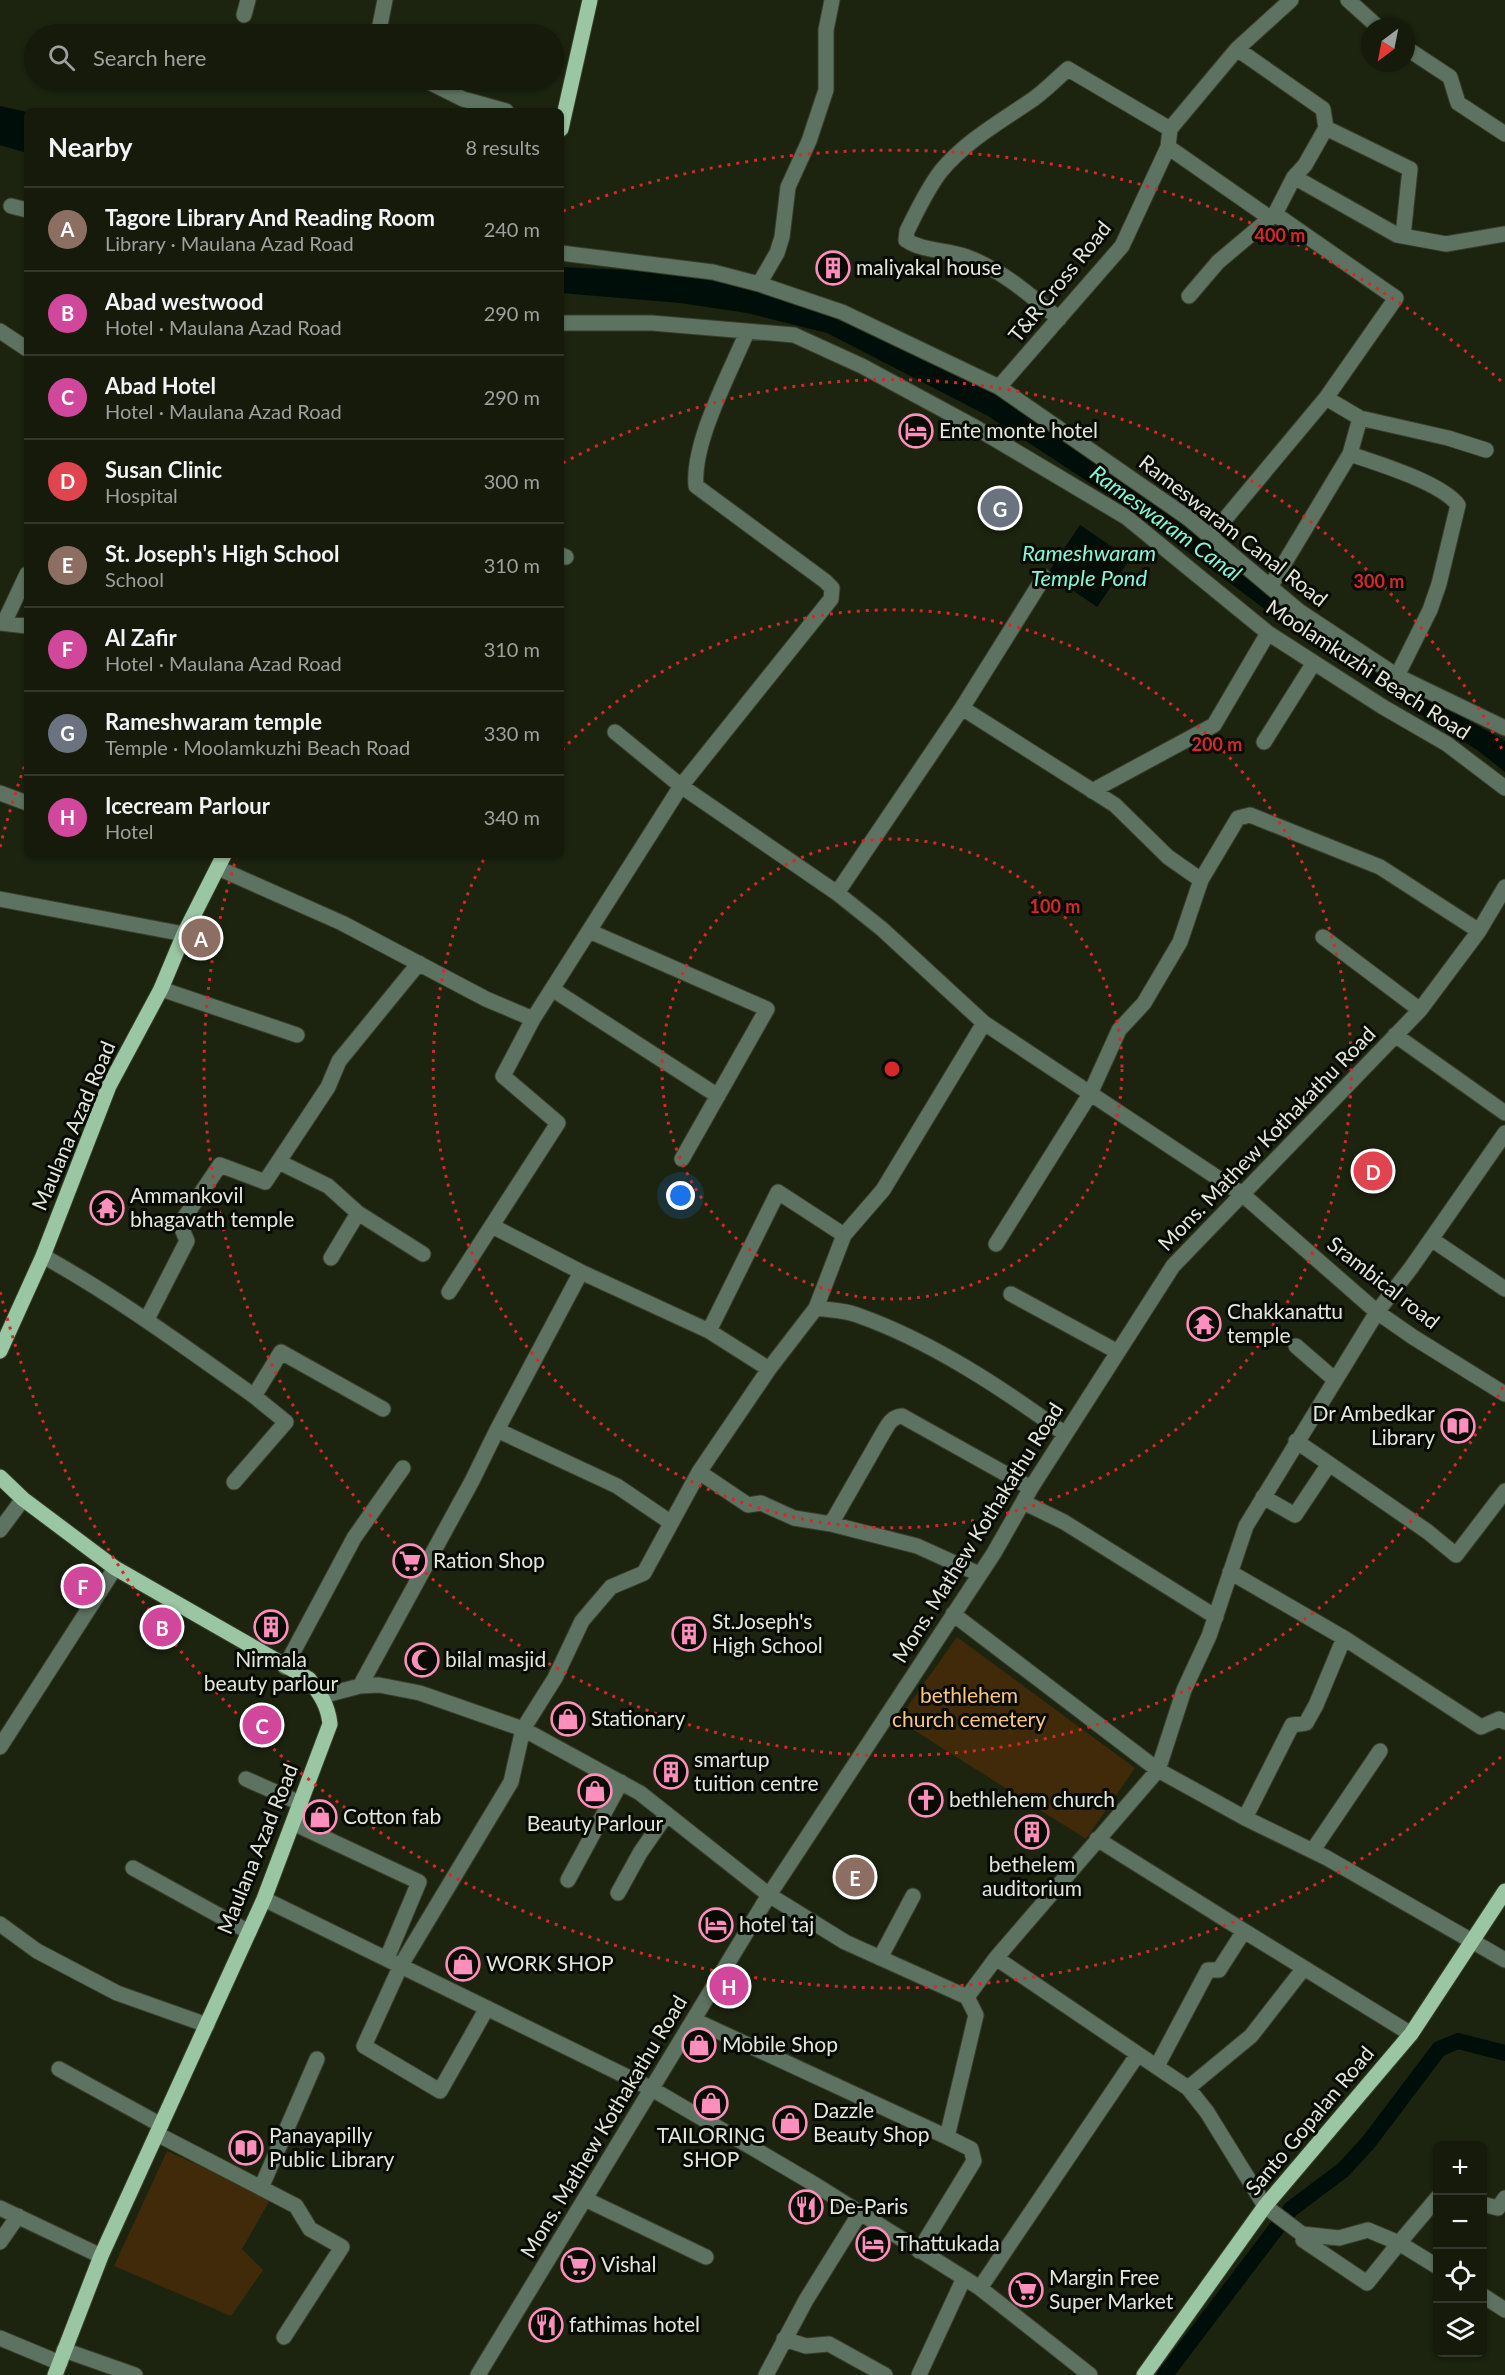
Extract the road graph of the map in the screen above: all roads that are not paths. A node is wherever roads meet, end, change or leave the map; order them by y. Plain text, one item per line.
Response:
1 (385, 0) edge
2 (590, 0) edge
3 (832, 0) edge
4 (1291, 0) edge
5 (1348, 0) edge
6 (1368, 18) edge
7 (380, 24) edge
8 (1238, 49) junction
9 (1415, 54) edge
10 (445, 90) edge
11 (495, 108) edge
12 (564, 115) edge
13 (1326, 128) junction
14 (1170, 129) junction
15 (1505, 134) edge
16 (1168, 147) junction
17 (1294, 177) junction
18 (11, 206) dead end
19 (24, 209) edge
20 (1273, 216) junction
21 (1505, 234) edge
22 (1403, 236) junction
23 (564, 253) edge
24 (759, 284) junction
25 (1188, 296) dead end
26 (1059, 318) junction
27 (564, 323) edge
28 (0, 332) edge
29 (747, 332) junction
30 (24, 347) edge
31 (999, 387) junction
32 (1326, 398) junction
33 (1360, 418) junction
34 (1486, 450) dead end
35 (1350, 454) junction
36 (1210, 537) junction
37 (1044, 578) dead end
38 (24, 580) edge
39 (1270, 587) junction
40 (2, 623) edge
41 (24, 626) edge
42 (1268, 633) junction
43 (1313, 664) junction
44 (1397, 676) junction
45 (962, 708) junction
46 (1505, 728) edge
47 (615, 732) dead end
48 (1264, 742) dead end
49 (681, 786) junction
50 (1505, 788) edge
51 (1092, 791) junction
52 (0, 794) edge
53 (24, 802) edge
54 (221, 861) edge
55 (1201, 880) junction
56 (1505, 887) edge
57 (837, 893) junction
58 (0, 899) edge
59 (589, 931) junction
60 (1479, 931) junction
61 (184, 934) junction
62 (1323, 937) dead end
63 (419, 963) junction
64 (161, 988) junction
65 (552, 989) junction
66 (1419, 1010) junction
67 (533, 1019) junction
68 (984, 1023) junction
69 (297, 1035) dead end
70 (1395, 1035) junction
71 (1090, 1094) junction
72 (718, 1096) junction
73 (1505, 1113) edge
74 (1505, 1133) edge
75 (682, 1159) dead end
76 (279, 1162) junction
77 (1242, 1194) junction
78 (358, 1213) junction
79 (492, 1226) junction
80 (844, 1235) junction
81 (1431, 1239) junction
82 (996, 1244) dead end
83 (423, 1254) dead end
84 (42, 1256) junction
85 (331, 1258) dead end
86 (581, 1272) junction
87 (1505, 1289) edge
88 (449, 1292) dead end
89 (1011, 1294) dead end
90 (816, 1308) junction
91 (1377, 1312) junction
92 (147, 1319) junction
93 (709, 1331) junction
94 (1296, 1346) dead end
95 (0, 1352) edge
96 (1118, 1353) junction
97 (769, 1369) junction
98 (1334, 1379) junction
99 (1505, 1394) edge
100 (254, 1396) junction
101 (383, 1409) dead end
102 (497, 1430) junction
103 (1065, 1434) junction
104 (1296, 1441) junction
105 (1329, 1464) junction
106 (403, 1468) dead end
107 (699, 1472) junction
108 (0, 1477) edge
109 (234, 1482) dead end
110 (1031, 1488) junction
111 (1505, 1491) edge
112 (1263, 1497) junction
113 (23, 1499) junction
114 (1023, 1502) junction
115 (670, 1522) junction
116 (831, 1524) junction
117 (0, 1530) edge
118 (115, 1568) junction
119 (1230, 1572) junction
120 (979, 1574) junction
121 (953, 1614) junction
122 (1215, 1617) junction
123 (1344, 1638) junction
124 (285, 1667) junction
125 (360, 1686) junction
126 (322, 1696) junction
127 (1503, 1717) edge
128 (522, 1730) junction
129 (1, 1741) edge
130 (1380, 1751) dead end
131 (1158, 1770) junction
132 (246, 1779) dead end
133 (621, 1782) junction
134 (300, 1803) junction
135 (667, 1814) junction
136 (1245, 1818) junction
137 (293, 1823) junction
138 (1097, 1839) junction
139 (1313, 1850) junction
140 (133, 1868) dead end
141 (568, 1880) dead end
142 (1505, 1891) edge
143 (618, 1893) dead end
144 (768, 1895) junction
145 (913, 1896) dead end
146 (264, 1899) junction
147 (0, 1924) edge
148 (1244, 1931) junction
149 (249, 1932) junction
150 (1472, 1941) junction
151 (387, 1958) junction
152 (880, 1958) junction
153 (996, 1958) junction
154 (1505, 1960) edge
155 (402, 1965) junction
156 (1304, 1968) junction
157 (967, 1997) junction
158 (487, 2008) junction
159 (694, 2020) junction
160 (207, 2025) junction
161 (1411, 2034) junction
162 (1138, 2054) junction
163 (317, 2059) dead end
164 (1156, 2066) junction
165 (59, 2069) dead end
166 (1188, 2088) junction
167 (652, 2089) junction
168 (159, 2129) junction
169 (947, 2136) junction
170 (261, 2188) junction
171 (1505, 2198) edge
172 (585, 2199) junction
173 (1433, 2202) edge
174 (1487, 2205) edge
175 (0, 2208) edge
176 (860, 2213) junction
177 (1277, 2215) junction
178 (18, 2216) junction
179 (1303, 2240) dead end
180 (0, 2242) edge
181 (1399, 2243) junction
182 (920, 2251) junction
183 (101, 2256) junction
184 (706, 2257) dead end
185 (1433, 2264) edge
186 (964, 2278) junction
187 (980, 2288) junction
188 (1487, 2298) edge
189 (1505, 2310) edge
190 (284, 2337) dead end
191 (0, 2338) edge
192 (784, 2339) junction
193 (60, 2363) edge
194 (135, 2375) edge
195 (478, 2375) edge
196 (766, 2375) edge
197 (885, 2375) edge
198 (919, 2375) edge
199 (1090, 2375) edge
200 (1144, 2375) edge

1 - 7 street
2 - 12 main road
3 - 24 street
4 - 8 street
5 - 6 street
8 - 13 street
8 - 14 street
9 - 15 street
10 - 11 street
13 - 17 street
13 - 22 street
14 - 16 street, T&R Cross Road
14 - 26 street
16 - 20 street
16 - 26 street, T&R Cross Road
17 - 20 street
17 - 22 street
18 - 19 street
20 - 25 street
20 - 32 street
21 - 22 street
23 - 24 street, Rameswaram Canal Road
24 - 31 street, Rameswaram Canal Road
26 - 31 street, T&R Cross Road
27 - 29 street, Moolamkuzhi Beach Road
28 - 30 street
29 - 42 street, Moolamkuzhi Beach Road
29 - 49 street
31 - 36 street, Rameswaram Canal Road
32 - 33 street
32 - 36 street
33 - 34 street
33 - 35 street
35 - 39 street
35 - 44 street
36 - 39 street, Rameswaram Canal Road
37 - 45 street
38 - 40 street
39 - 44 street, Rameswaram Canal Road
40 - 41 street
42 - 43 street, Moolamkuzhi Beach Road
42 - 51 street
43 - 48 street
43 - 50 street, Moolamkuzhi Beach Road
44 - 46 street, Rameswaram Canal Road
45 - 51 street
45 - 57 street
47 - 49 street, Srambical road
49 - 57 street, Srambical road
49 - 59 street
51 - 55 street
52 - 53 street
54 - 61 main road, Maulana Azad Road
54 - 63 street
55 - 60 street
55 - 71 street
56 - 60 street, Mons. Mathew Kothakathu Road
57 - 68 street, Srambical road
58 - 61 street
59 - 65 street
59 - 72 street
60 - 66 street, Mons. Mathew Kothakathu Road
61 - 64 main road, Maulana Azad Road
62 - 66 street
63 - 67 street
63 - 76 street
64 - 69 street
64 - 84 main road, Maulana Azad Road
65 - 67 street
65 - 72 street
66 - 70 street, Mons. Mathew Kothakathu Road
67 - 79 street
68 - 71 street, Srambical road
68 - 80 street
70 - 73 street
70 - 77 street, Mons. Mathew Kothakathu Road
71 - 77 street, Srambical road
71 - 82 street
72 - 75 street
74 - 81 street
76 - 78 street
76 - 92 street
77 - 91 street, Srambical road
77 - 96 street, Mons. Mathew Kothakathu Road
78 - 83 street
78 - 85 street
79 - 86 street
79 - 88 street
80 - 90 street
80 - 93 street
81 - 87 street
81 - 91 street
84 - 92 street
84 - 95 main road, Maulana Azad Road
86 - 93 street
86 - 102 street
89 - 96 street
90 - 97 street
90 - 103 street
91 - 98 street
91 - 99 street, Srambical road
92 - 100 street
93 - 97 street
94 - 98 street
96 - 103 street, Mons. Mathew Kothakathu Road
97 - 107 street
98 - 104 street
100 - 101 street
100 - 109 street
102 - 115 street
102 - 125 street
103 - 110 street, Mons. Mathew Kothakathu Road
104 - 105 street
104 - 112 street
105 - 111 street
105 - 112 street
106 - 124 street
107 - 115 street
107 - 116 street
108 - 113 main road, Maulana Azad Road
110 - 114 street, Mons. Mathew Kothakathu Road
110 - 116 street
112 - 119 street
113 - 117 street
113 - 118 main road, Maulana Azad Road
114 - 120 street, Mons. Mathew Kothakathu Road
114 - 122 street
115 - 128 street
116 - 120 street
118 - 124 main road, Maulana Azad Road
118 - 129 street
119 - 122 street
119 - 123 street
120 - 121 street, Mons. Mathew Kothakathu Road
121 - 131 street
121 - 144 street, Mons. Mathew Kothakathu Road
122 - 131 street
123 - 127 street
123 - 136 street
124 - 126 main road, Maulana Azad Road
125 - 126 street
125 - 128 street
126 - 134 main road, Maulana Azad Road
128 - 133 street
128 - 155 street
130 - 139 street
131 - 136 street
131 - 138 street
132 - 134 street
133 - 135 street
133 - 141 street
134 - 137 main road, Maulana Azad Road
135 - 143 street
135 - 144 street
136 - 139 street
137 - 146 main road, Maulana Azad Road
137 - 151 street
138 - 148 street
138 - 153 street
139 - 150 street
140 - 149 street
142 - 150 main road, Santo Gopalan Road
144 - 152 street
144 - 159 street, Mons. Mathew Kothakathu Road
145 - 152 street
146 - 149 main road, Maulana Azad Road
146 - 151 street
147 - 160 street
148 - 156 street
148 - 164 street
149 - 160 main road, Maulana Azad Road
150 - 154 street
150 - 161 main road, Santo Gopalan Road
151 - 155 street
152 - 157 street
153 - 157 street
153 - 162 street
155 - 158 street
155 - 158 street
156 - 161 street
156 - 166 street
157 - 169 street
158 - 167 street
159 - 167 street, Mons. Mathew Kothakathu Road
159 - 169 street
160 - 168 main road, Maulana Azad Road
161 - 177 main road, Santo Gopalan Road
162 - 164 street
162 - 187 street
163 - 170 street
164 - 166 street
165 - 168 street
166 - 177 street
167 - 172 street, Mons. Mathew Kothakathu Road
167 - 176 street
168 - 170 street
168 - 183 main road, Maulana Azad Road
169 - 182 street
170 - 190 street
171 - 174 street
172 - 184 street
172 - 195 street, Mons. Mathew Kothakathu Road
173 - 181 street
175 - 178 street
176 - 182 street
176 - 192 street
177 - 181 street
177 - 200 main road, Santo Gopalan Road
178 - 180 street
178 - 183 street
179 - 181 street
181 - 185 street
182 - 186 street
183 - 193 main road, Maulana Azad Road
186 - 187 street
186 - 198 street
187 - 199 street
188 - 189 street
191 - 193 street
192 - 196 street
192 - 197 street
193 - 194 street

